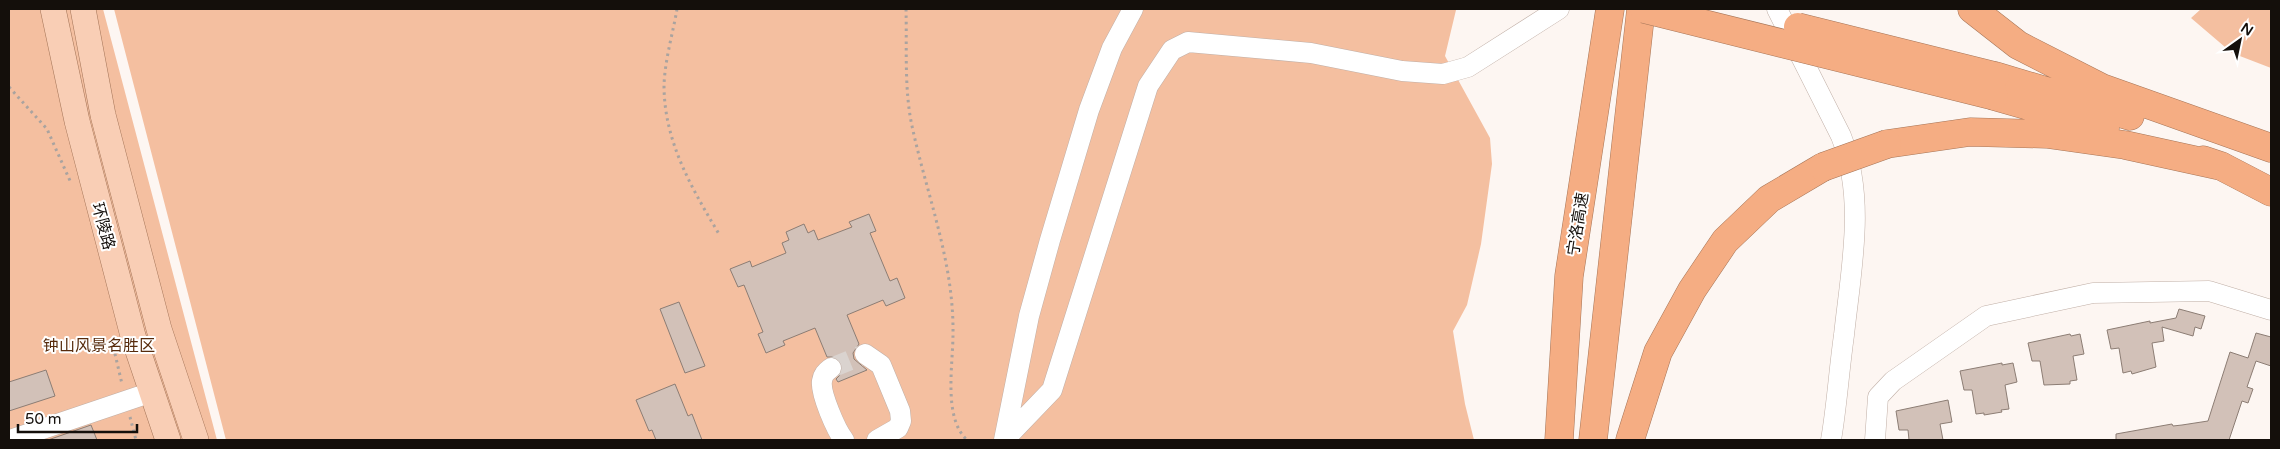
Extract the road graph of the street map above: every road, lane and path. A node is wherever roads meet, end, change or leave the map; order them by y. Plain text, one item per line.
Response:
1 (53, 9) edge
2 (83, 9) edge
3 (677, 9) edge
4 (906, 9) edge
5 (1133, 9) edge
6 (1559, 9) edge
7 (1592, 9) edge
8 (1610, 9) edge
9 (1642, 9) edge
10 (1721, 9) edge
11 (1777, 9) edge
12 (1972, 9) edge
13 (1994, 86) junction
14 (9, 87) edge
15 (2271, 148) edge
16 (2271, 154) edge
17 (2221, 166) junction
18 (73, 187) dead end
19 (2271, 192) edge
20 (719, 234) dead end
21 (1569, 276) junction
22 (2271, 310) edge
23 (110, 335) dead end
24 (865, 354) dead end
25 (831, 368) dead end
26 (152, 392) junction
27 (126, 400) junction
28 (10, 440) edge
29 (136, 440) edge
30 (168, 440) edge
31 (196, 440) edge
32 (844, 440) edge
33 (877, 440) edge
34 (967, 440) edge
35 (1004, 440) edge
36 (1559, 440) edge
37 (1594, 440) edge
38 (1630, 440) edge
39 (1831, 440) edge
40 (1875, 440) edge

1 - 26 main road, 环陵路
2 - 31 main road, 环陵路
3 - 20 path
4 - 34 path
5 - 35 street
6 - 35 street
7 - 21 highway
8 - 21 highway, 宁洛高速
9 - 13 highway, bridge
9 - 37 highway
10 - 13 highway, bridge
11 - 39 street
12 - 15 highway
13 - 16 highway
13 - 17 highway
14 - 18 path
17 - 19 highway
17 - 38 highway, bridge
21 - 36 highway, 宁洛高速
22 - 40 street
23 - 27 path
24 - 33 street
25 - 32 street
26 - 27 street
26 - 30 main road, 环陵路
27 - 28 street
27 - 29 path

